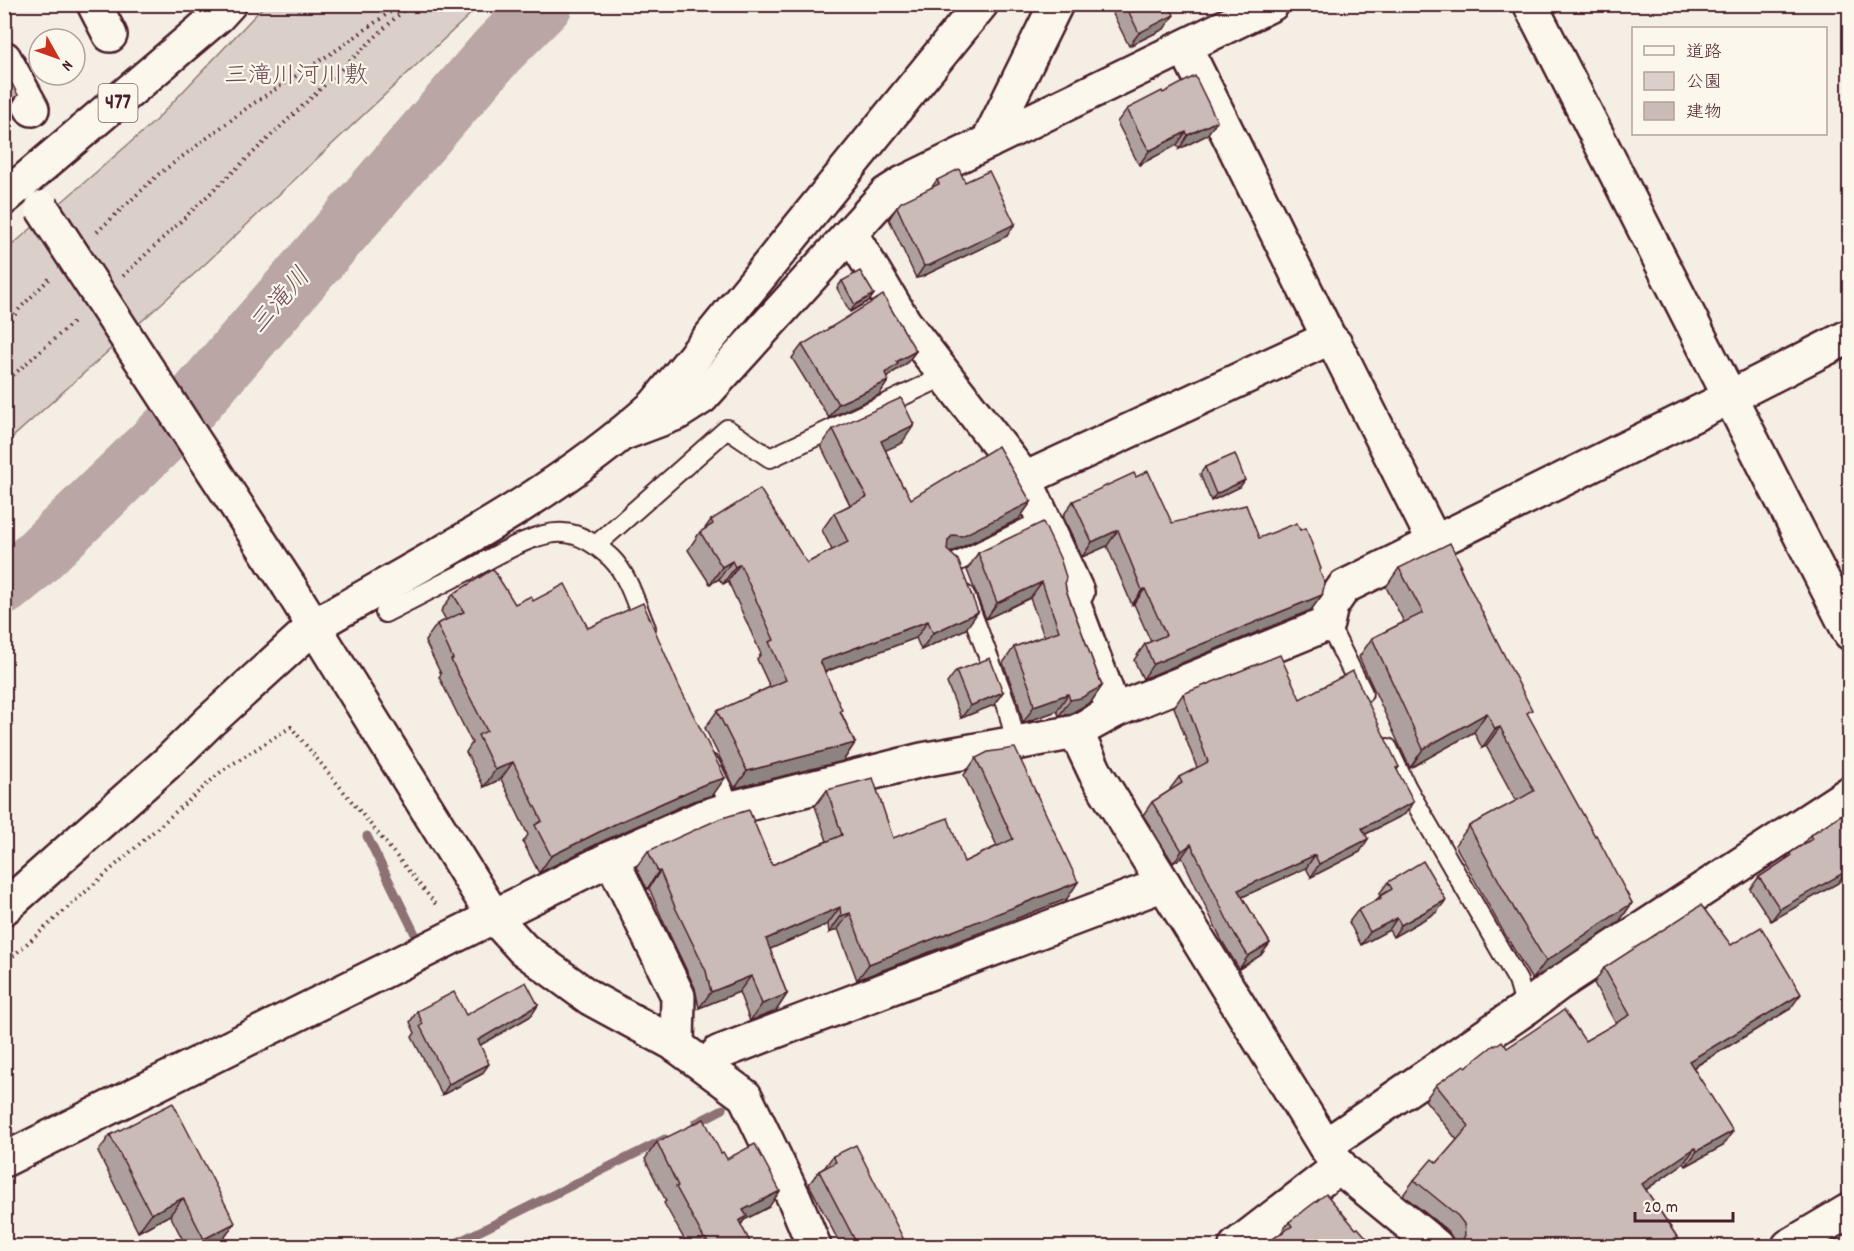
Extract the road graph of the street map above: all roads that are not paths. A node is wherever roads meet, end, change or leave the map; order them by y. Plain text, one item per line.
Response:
1 (94, 4) edge
2 (229, 4) edge
3 (981, 4) edge
4 (1056, 4) edge
5 (1272, 4) edge
6 (1530, 4) edge
7 (110, 35) dead end
8 (1185, 47) junction
9 (4, 57) edge
10 (32, 109) dead end
11 (988, 142) junction
12 (24, 196) edge
13 (851, 234) junction
14 (1850, 336) edge
15 (1329, 338) junction
16 (945, 376) junction
17 (1730, 397) junction
18 (624, 434) junction
19 (1025, 479) junction
20 (1045, 519) junction
21 (1435, 543) junction
22 (596, 545) junction
23 (385, 613) dead end
24 (1327, 624) junction
25 (314, 626) junction
26 (1850, 633) edge
27 (651, 639) edge
28 (1369, 706) edge
29 (1114, 711) junction
30 (1076, 732) junction
31 (1382, 735) edge
32 (1017, 743) junction
33 (702, 748) edge
34 (1850, 793) edge
35 (732, 808) junction
36 (611, 858) junction
37 (1164, 884) junction
38 (4, 908) edge
39 (494, 917) junction
40 (1526, 1008) junction
41 (677, 1046) junction
42 (708, 1067) junction
43 (1333, 1156) junction
44 (4, 1160) edge
45 (1850, 1210) edge
46 (813, 1246) edge
47 (1236, 1246) edge
48 (1436, 1246) edge
49 (1789, 1246) edge

1 - 7 main road
2 - 12 main road, 477
3 - 18 main road
4 - 11 main road
5 - 8 main road
6 - 17 main road
8 - 11 main road
8 - 15 main road
9 - 10 main road
11 - 13 main road
12 - 25 main road, bridge
13 - 16 main road
13 - 18 main road
14 - 17 main road
15 - 19 main road
15 - 21 main road
16 - 19 main road
16 - 22 lane
17 - 21 main road
17 - 26 main road
18 - 25 main road
19 - 20 main road
20 - 29 main road
20 - 32 lane
21 - 24 main road
22 - 23 lane
22 - 27 lane
24 - 28 lane
24 - 29 main road
25 - 38 main road
25 - 39 main road
29 - 30 main road
30 - 32 main road
30 - 37 main road
31 - 40 lane
32 - 35 main road
33 - 35 lane
34 - 40 main road
35 - 36 main road
36 - 39 main road
36 - 41 main road
37 - 42 main road
37 - 43 main road
39 - 41 main road
39 - 44 main road
40 - 43 main road
41 - 42 main road
42 - 46 main road
43 - 47 main road
43 - 48 main road
45 - 49 main road

